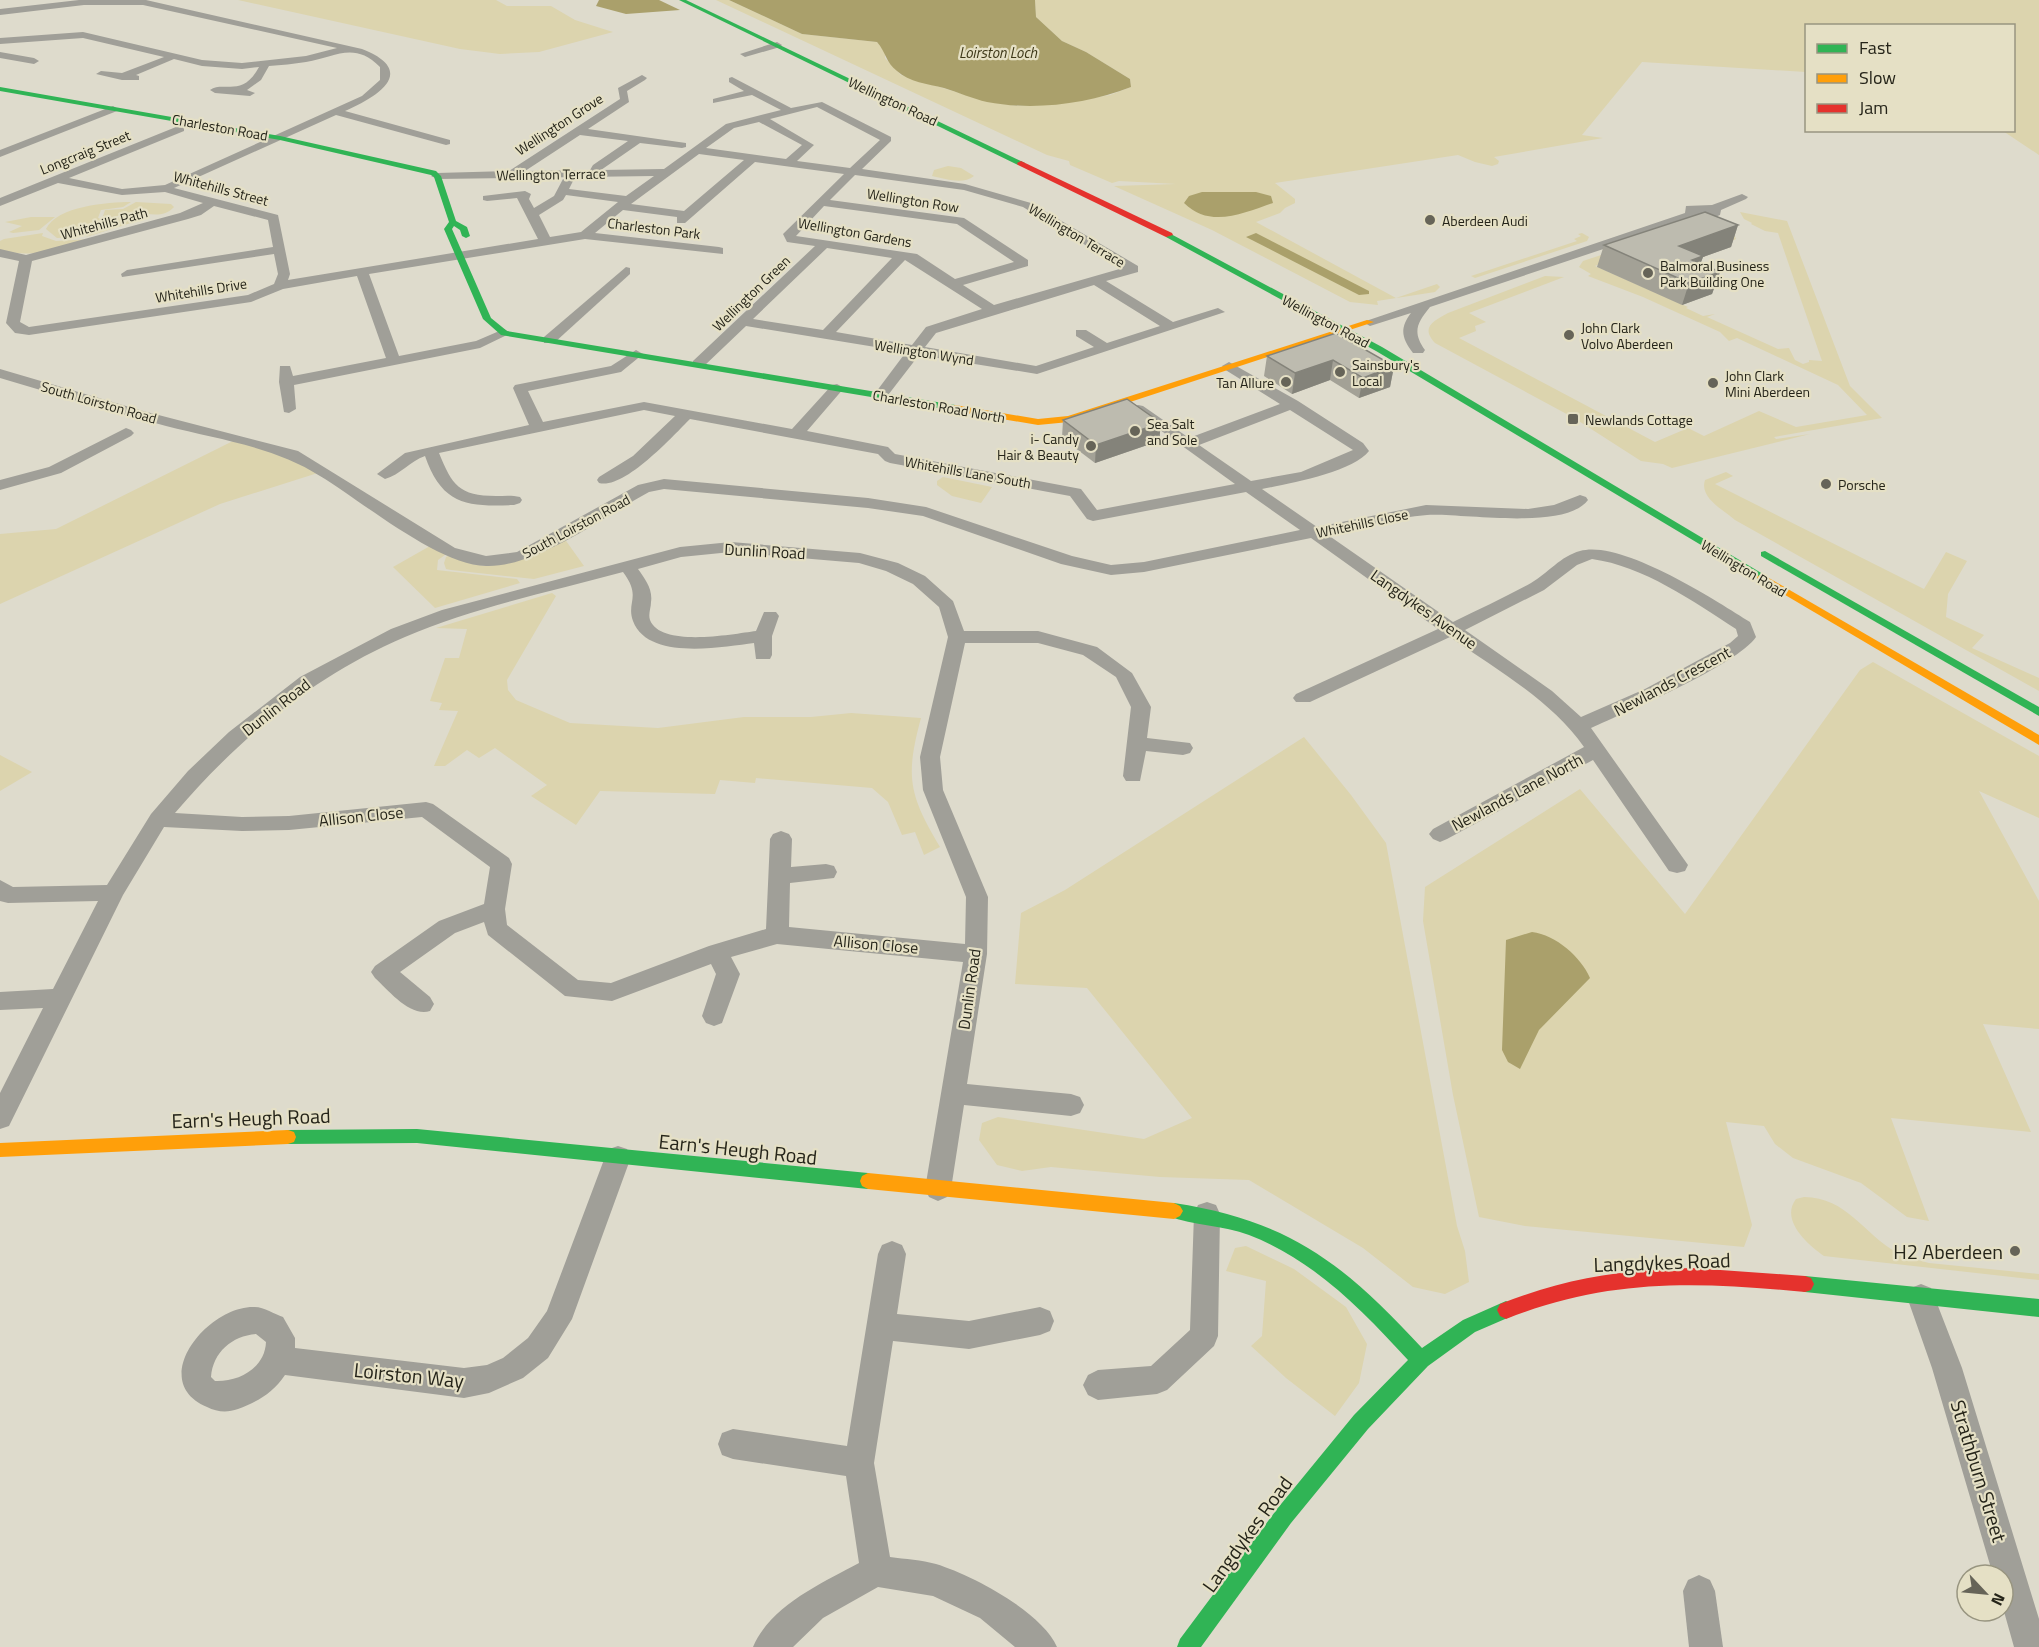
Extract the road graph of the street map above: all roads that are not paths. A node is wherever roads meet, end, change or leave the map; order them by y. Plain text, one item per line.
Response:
1 (682, 0) edge
2 (707, 0) edge
3 (86, 1) edge
4 (0, 12) edge
5 (0, 41) edge
6 (777, 45) junction
7 (347, 47) junction
8 (39, 52) dead end
9 (745, 54) dead end
10 (0, 55) edge
11 (174, 56) junction
12 (18, 58) junction
13 (34, 61) dead end
14 (264, 66) junction
15 (101, 74) dead end
16 (122, 76) junction
17 (642, 78) dead end
18 (149, 80) dead end
19 (732, 80) dead end
20 (215, 90) dead end
21 (3, 91) edge
22 (754, 91) junction
23 (237, 92) junction
24 (253, 94) dead end
25 (717, 101) dead end
26 (113, 109) junction
27 (610, 110) junction
28 (788, 110) junction
29 (337, 112) junction
30 (626, 112) dead end
31 (758, 117) junction
32 (180, 129) dead end
33 (445, 130) dead end
34 (576, 131) junction
35 (428, 137) junction
36 (280, 138) junction
37 (638, 139) junction
38 (446, 142) dead end
39 (682, 145) dead end
40 (695, 150) junction
41 (0, 154) edge
42 (754, 157) junction
43 (789, 162) junction
44 (665, 172) junction
45 (855, 172) junction
46 (1074, 172) dead end
47 (594, 173) junction
48 (511, 175) junction
49 (437, 176) junction
50 (57, 179) junction
51 (532, 181) dead end
52 (0, 187) edge
53 (168, 188) junction
54 (24, 193) junction
55 (525, 194) junction
56 (1742, 196) dead end
57 (487, 198) dead end
58 (0, 202) edge
59 (212, 202) junction
60 (821, 202) junction
61 (624, 203) junction
62 (532, 214) junction
63 (585, 235) junction
64 (545, 240) junction
65 (824, 244) junction
66 (279, 250) junction
67 (719, 251) dead end
68 (0, 253) edge
69 (465, 254) junction
70 (902, 255) junction
71 (26, 260) junction
72 (626, 271) dead end
73 (362, 273) junction
74 (127, 274) dead end
75 (1095, 280) junction
76 (953, 284) junction
77 (279, 286) junction
78 (16, 305) junction
79 (1424, 305) junction
80 (2, 307) dead end
81 (992, 310) junction
82 (1350, 311) dead end
83 (1218, 312) dead end
84 (742, 321) junction
85 (1370, 322) junction
86 (1171, 327) junction
87 (501, 330) junction
88 (1344, 330) junction
89 (1081, 333) dead end
90 (825, 336) junction
91 (549, 340) junction
92 (1105, 348) junction
93 (915, 350) junction
94 (1418, 350) junction
95 (636, 354) junction
96 (1434, 359) dead end
97 (394, 360) junction
98 (698, 364) junction
99 (1229, 366) junction
100 (0, 373) edge
101 (837, 388) junction
102 (880, 396) junction
103 (1125, 400) junction
104 (1293, 404) junction
105 (289, 409) dead end
106 (686, 414) junction
107 (538, 428) junction
108 (126, 434) dead end
109 (796, 434) junction
110 (1189, 442) junction
111 (61, 448) dead end
112 (430, 450) junction
113 (85, 457) junction
114 (385, 474) dead end
115 (605, 480) dead end
116 (0, 485) edge
117 (1250, 488) junction
118 (514, 500) dead end
119 (1580, 500) dead end
120 (1316, 532) junction
121 (1756, 549) dead end
122 (627, 566) junction
123 (1144, 567) joint
124 (770, 616) dead end
125 (1451, 628) junction
126 (957, 637) junction
127 (1303, 698) dead end
128 (2039, 712) edge
129 (1579, 726) junction
130 (2039, 741) edge
131 (1136, 744) junction
132 (1183, 748) dead end
133 (1595, 750) junction
134 (1133, 776) dead end
135 (158, 819) junction
136 (1440, 834) dead end
137 (782, 839) dead end
138 (1677, 866) dead end
139 (826, 872) dead end
140 (780, 876) junction
141 (0, 888) edge
142 (113, 893) junction
143 (494, 909) junction
144 (777, 935) junction
145 (717, 952) junction
146 (976, 954) junction
147 (59, 998) junction
148 (0, 1001) edge
149 (422, 1004) dead end
150 (714, 1016) dead end
151 (953, 1093) junction
152 (1071, 1105) dead end
153 (0, 1118) edge
154 (0, 1150) edge
155 (618, 1157) junction
156 (938, 1190) junction
157 (1207, 1214) junction
158 (892, 1254) dead end
159 (1920, 1297) junction
160 (2039, 1308) edge
161 (1040, 1321) dead end
162 (879, 1326) junction
163 (278, 1360) dead end
164 (1421, 1360) junction
165 (1098, 1385) dead end
166 (733, 1444) dead end
167 (859, 1462) junction
168 (876, 1571) junction
169 (1699, 1591) dead end
170 (770, 1647) edge
171 (1040, 1647) edge
172 (1188, 1647) edge
173 (1706, 1647) edge
174 (2031, 1647) edge

1 - 6 street, Wellington Road
2 - 46 street, Wellington Road
3 - 4 street
3 - 7 street
5 - 11 street
6 - 9 street
6 - 88 street, Wellington Road
7 - 14 street
7 - 29 street
8 - 12 street
10 - 12 street
11 - 14 street
11 - 16 street
12 - 13 street
14 - 23 street
15 - 16 street
16 - 18 street
17 - 27 street, Wellington Grove
19 - 22 street
20 - 23 street
21 - 26 street, Charleston Road
22 - 25 street
22 - 28 street
23 - 24 street
26 - 36 street, Charleston Road
26 - 41 street
27 - 30 street
27 - 34 street, Wellington Grove
28 - 31 street
28 - 45 street, Wellington Gardens
29 - 35 street
29 - 36 street
31 - 40 street
31 - 43 street
32 - 50 street, Longcraig Street
33 - 35 street
34 - 37 street
34 - 48 street, Wellington Grove
35 - 38 street
36 - 49 street, Charleston Road
36 - 53 street
37 - 39 street
37 - 47 street
40 - 42 street, Wellington Terrace
40 - 44 street
42 - 43 street, Wellington Terrace
42 - 61 street, Charleston Park
43 - 45 street, Wellington Terrace
44 - 47 street, Wellington Terrace
44 - 61 street
45 - 60 street, Wellington Gardens
45 - 75 street, Wellington Terrace
47 - 48 street, Wellington Terrace
48 - 49 street, Wellington Terrace
49 - 69 street
50 - 53 street, Whitehills Street
50 - 54 street, Longcraig Street
51 - 55 street
52 - 54 street
53 - 59 street, Whitehills Street
54 - 58 street, Longcraig Street
55 - 57 street
55 - 62 street
56 - 79 street
59 - 66 street, Whitehills Street
59 - 71 street, Whitehills Path
60 - 65 street, Wellington Gardens
60 - 76 street, Wellington Row
61 - 62 street
61 - 63 street, Charleston Park
62 - 64 street
63 - 64 street, Charleston Park
63 - 67 street, Charleston Park
64 - 69 street, Charleston Park
65 - 70 street, Wellington Gardens
65 - 84 street, Wellington Green
66 - 74 street
66 - 77 street, Whitehills Street
68 - 71 street
69 - 73 street, Whitehills Drive
69 - 87 street
70 - 76 street, Wellington Gardens
70 - 90 street
71 - 78 street, Whitehills Drive
72 - 91 street
73 - 77 street, Whitehills Drive
73 - 97 street
75 - 81 street, Wellington Terrace
75 - 86 street
76 - 81 street, Wellington Gardens
77 - 78 street, Whitehills Drive
78 - 80 street
79 - 85 street
79 - 94 street
81 - 93 street, Wellington Terrace
82 - 85 street, Wellington Road
83 - 86 street, Wellington Wynd
84 - 90 street, Wellington Wynd
84 - 98 street, Wellington Green
85 - 88 street, Charleston Road North
85 - 94 street, Wellington Road
86 - 92 street, Wellington Wynd
87 - 91 street, Charleston Road North
87 - 97 street
88 - 99 street, Charleston Road North
88 - 130 street, Wellington Road
89 - 92 street
90 - 93 street, Wellington Wynd
91 - 95 street, Charleston Road North
92 - 93 street, Wellington Wynd
93 - 102 street, Wellington Terrace
94 - 96 street, Wellington Road
95 - 98 street, Charleston Road North
95 - 107 street
97 - 105 street
98 - 101 street, Charleston Road North
99 - 103 street, Charleston Road North
99 - 104 street
100 - 123 street, South Loirston Road
101 - 102 street, Charleston Road North
101 - 109 street
102 - 103 street, Charleston Road North
103 - 110 street, Langdykes Avenue
104 - 110 street
104 - 117 street
106 - 107 street, Whitehills Lane South
106 - 109 street, Whitehills Lane South
106 - 115 street
107 - 112 street
108 - 113 street
109 - 117 street, Whitehills Lane South
110 - 117 street, Langdykes Avenue
111 - 113 street
112 - 114 street
112 - 118 street
113 - 116 street
117 - 120 street, Langdykes Avenue
119 - 120 street, Whitehills Close
120 - 123 street, Whitehills Close
120 - 125 street, Langdykes Avenue
121 - 128 street, Wellington Road
122 - 124 street
122 - 126 street, Dunlin Road
122 - 135 street, Dunlin Road
125 - 127 street
125 - 129 street, Langdykes Avenue
125 - 129 street, Newlands Crescent
126 - 131 street
126 - 146 street, Dunlin Road
129 - 133 street, Langdykes Avenue
131 - 132 street
131 - 134 street
133 - 136 street, Newlands Lane North
133 - 138 street, Langdykes Avenue
135 - 142 street, Dunlin Road
135 - 143 street, Allison Close
137 - 140 street
139 - 140 street
140 - 144 street
141 - 142 street
142 - 147 street, Dunlin Road
143 - 145 street, Allison Close
143 - 149 street
144 - 145 street, Allison Close
144 - 146 street, Allison Close
145 - 150 street
146 - 151 street, Dunlin Road
147 - 148 street
147 - 153 street, Dunlin Road
151 - 152 street
151 - 156 street, Dunlin Road
154 - 155 street, Earn's Heugh Road
155 - 156 street, Earn's Heugh Road
155 - 163 street, Loirston Way
156 - 157 street, Earn's Heugh Road
157 - 164 street, Earn's Heugh Road
157 - 165 street
158 - 162 street
159 - 160 street, Langdykes Road
159 - 164 street, Langdykes Road
159 - 174 street, Strathburn Street
161 - 162 street
162 - 167 street
164 - 172 street, Langdykes Road
166 - 167 street
167 - 168 street
168 - 170 street
168 - 171 street
169 - 173 street

